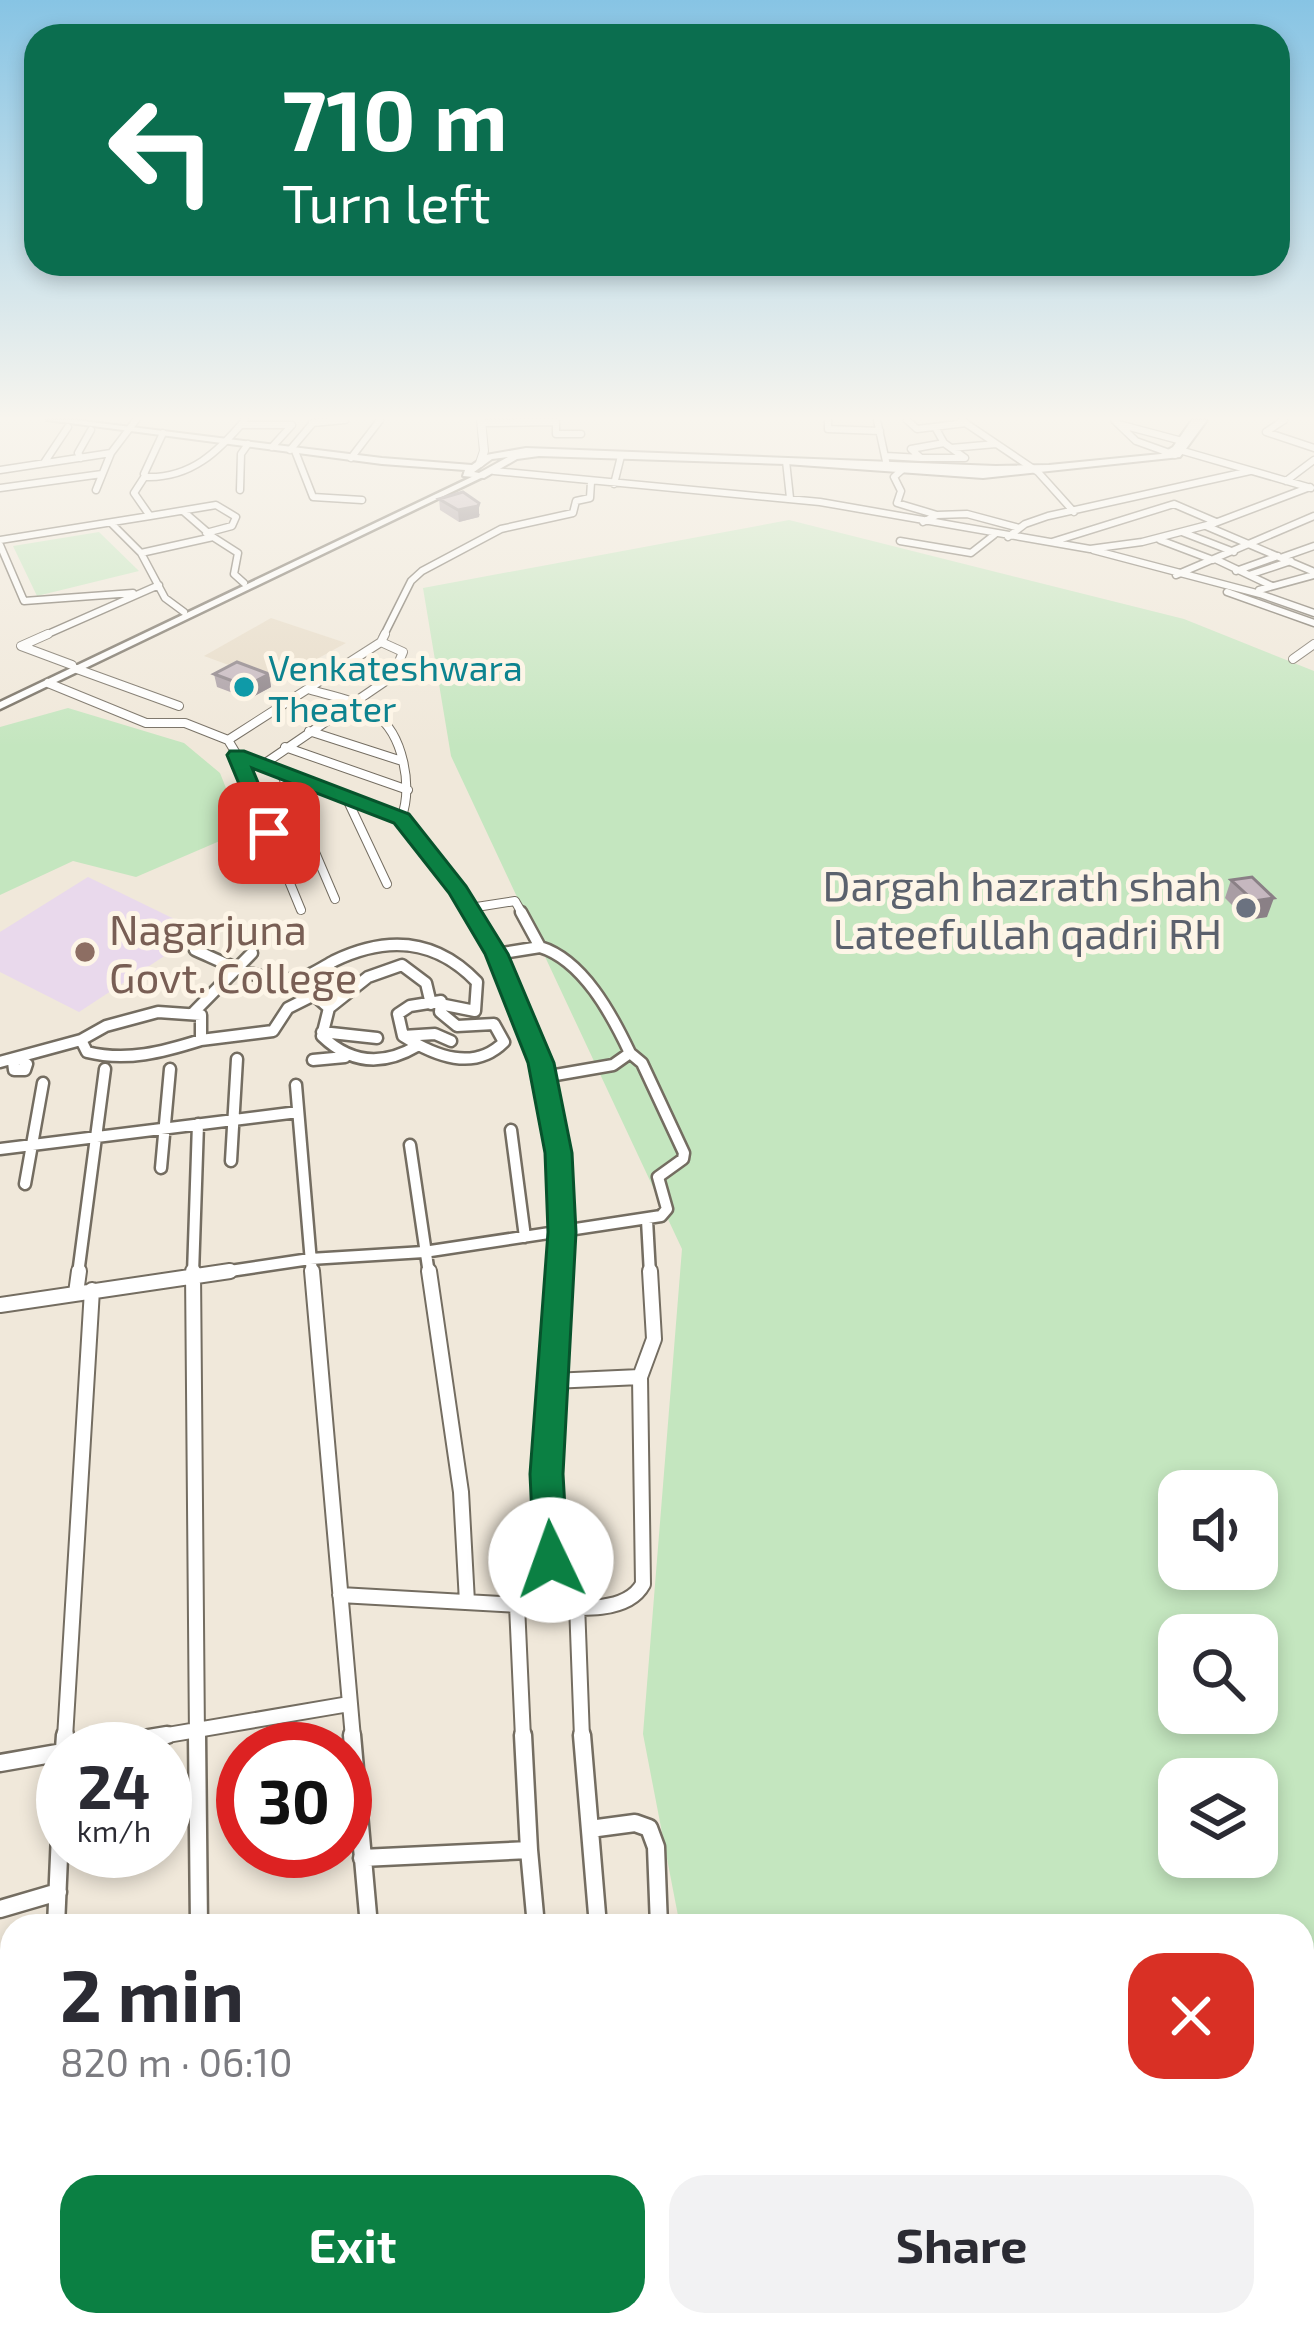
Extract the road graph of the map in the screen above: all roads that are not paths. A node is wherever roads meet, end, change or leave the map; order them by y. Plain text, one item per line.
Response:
1 (78, 529) edge
2 (117, 529) edge
3 (202, 529) edge
4 (224, 529) edge
5 (355, 529) edge
6 (356, 529) edge
7 (501, 529) edge
8 (961, 529) edge
9 (1018, 529) edge
10 (1093, 529) edge
11 (1194, 529) edge
12 (1214, 529) edge
13 (1285, 529) edge
14 (1182, 532) junction
15 (209, 535) junction
16 (994, 535) junction
17 (1008, 537) junction
18 (1157, 539) junction
19 (900, 541) dead end
20 (0, 543) edge
21 (1048, 543) junction
22 (1252, 544) junction
23 (1314, 546) edge
24 (1090, 549) junction
25 (1234, 552) junction
26 (141, 553) junction
27 (1284, 558) junction
28 (1214, 560) junction
29 (1236, 571) junction
30 (1313, 573) edge
31 (1176, 575) junction
32 (1247, 575) junction
33 (244, 584) junction
34 (159, 585) junction
35 (1216, 585) junction
36 (1272, 586) junction
37 (145, 592) junction
38 (1253, 592) junction
39 (184, 612) junction
40 (1314, 613) edge
41 (1314, 623) edge
42 (381, 642) junction
43 (1314, 644) edge
44 (1293, 659) dead end
45 (75, 667) junction
46 (48, 683) junction
47 (311, 690) junction
48 (354, 702) junction
49 (0, 703) edge
50 (179, 706) dead end
51 (309, 731) junction
52 (228, 740) junction
53 (285, 747) junction
54 (237, 755) junction
55 (401, 761) junction
56 (261, 766) junction
57 (282, 775) junction
58 (407, 790) junction
59 (346, 797) junction
60 (401, 819) junction
61 (387, 884) dead end
62 (335, 899) dead end
63 (470, 908) junction
64 (301, 910) dead end
65 (540, 947) junction
66 (196, 950) dead end
67 (252, 953) dead end
68 (496, 954) junction
69 (238, 968) junction
70 (296, 980) junction
71 (314, 995) junction
72 (435, 1007) junction
73 (328, 1008) junction
74 (194, 1012) junction
75 (322, 1032) junction
76 (403, 1036) junction
77 (349, 1037) junction
78 (377, 1038) dead end
79 (81, 1040) junction
80 (201, 1040) junction
81 (452, 1041) dead end
82 (417, 1046) junction
83 (630, 1053) junction
84 (237, 1059) dead end
85 (351, 1059) junction
86 (313, 1060) dead end
87 (0, 1062) edge
88 (105, 1069) dead end
89 (170, 1069) dead end
90 (544, 1077) junction
91 (43, 1082) dead end
92 (296, 1085) dead end
93 (298, 1112) junction
94 (235, 1120) junction
95 (198, 1124) junction
96 (167, 1128) junction
97 (511, 1130) dead end
98 (96, 1137) junction
99 (31, 1145) junction
100 (410, 1145) dead end
101 (0, 1149) edge
102 (231, 1161) dead end
103 (161, 1168) dead end
104 (25, 1184) dead end
105 (647, 1220) junction
106 (562, 1232) junction
107 (525, 1237) junction
108 (424, 1252) junction
109 (310, 1259) junction
110 (193, 1276) junction
111 (84, 1292) junction
112 (0, 1305) edge
113 (640, 1377) junction
114 (552, 1381) junction
115 (340, 1595) junction
116 (467, 1602) junction
117 (553, 1604) junction
118 (577, 1604) junction
119 (517, 1605) junction
120 (349, 1704) junction
121 (65, 1722) edge
122 (351, 1722) edge
123 (198, 1728) junction
124 (192, 1729) edge
125 (36, 1756) edge
126 (0, 1763) edge
127 (590, 1829) junction
128 (530, 1850) junction
129 (372, 1858) edge
130 (59, 1878) edge
131 (364, 1878) edge
132 (58, 1892) junction
133 (0, 1909) edge
134 (57, 1914) edge
135 (199, 1914) edge
136 (367, 1914) edge
137 (535, 1914) edge
138 (597, 1914) edge
139 (658, 1914) edge

1 - 20 street
2 - 26 street
3 - 15 street
4 - 15 street
5 - 45 main road
6 - 33 main road
7 - 42 street
8 - 16 street
9 - 17 street
10 - 21 street
11 - 14 street
12 - 22 street
13 - 22 street
14 - 18 street
14 - 25 street
15 - 26 street
15 - 33 street
16 - 17 street
16 - 19 street
17 - 21 street
18 - 24 street
18 - 28 street
20 - 37 street
21 - 24 street
22 - 25 street
22 - 27 street
23 - 27 street
24 - 31 street
25 - 28 street
26 - 34 street
27 - 29 street
27 - 30 street
27 - 32 street
28 - 29 street
28 - 31 street
29 - 32 street
30 - 36 street
31 - 35 street
32 - 36 street
33 - 39 main road
34 - 37 street
34 - 39 street
35 - 38 street
35 - 41 street
36 - 38 street
37 - 45 street
38 - 40 street
39 - 45 main road
42 - 47 street
42 - 48 street
43 - 44 street
45 - 46 main road
45 - 49 main road
45 - 50 street
46 - 49 main road
46 - 52 street
47 - 48 street
47 - 52 street
48 - 51 street
48 - 55 street
51 - 53 street
51 - 55 street
52 - 54 street
53 - 56 street
53 - 58 street
54 - 56 street
54 - 64 street
55 - 58 street
56 - 57 street
57 - 59 street
57 - 62 street
58 - 60 street
59 - 60 street
59 - 61 street
60 - 63 street
63 - 65 street
63 - 68 street
65 - 68 street
65 - 83 street
66 - 69 street
67 - 69 street
68 - 90 street
69 - 70 street
69 - 74 street
70 - 71 street
70 - 72 street
71 - 73 street
71 - 80 street
72 - 73 street
72 - 76 street
72 - 82 street
73 - 75 street
74 - 79 street
74 - 80 street
75 - 77 street
75 - 85 street
76 - 81 street
76 - 82 street
77 - 78 street
77 - 85 street
79 - 80 street
79 - 87 street
82 - 85 street
83 - 90 street
83 - 105 street
84 - 94 street
85 - 86 street
88 - 98 street
89 - 96 street
90 - 106 street
91 - 99 street
92 - 93 street
93 - 94 street
93 - 109 street
94 - 95 street
94 - 102 street
95 - 96 street
95 - 110 street
96 - 98 street
96 - 103 street
97 - 107 street
98 - 99 street
98 - 111 street
99 - 101 street
99 - 104 street
100 - 108 street
105 - 106 street
105 - 113 street
106 - 107 street
106 - 114 street
107 - 108 street
108 - 109 street
108 - 116 street
109 - 110 street
109 - 115 street
110 - 111 street
110 - 123 street
111 - 112 street
111 - 121 street
113 - 114 street
113 - 118 street
114 - 117 street
115 - 116 street
115 - 120 street
116 - 119 street
117 - 118 street
117 - 119 street
118 - 127 street
119 - 128 street
120 - 122 street
120 - 123 street
123 - 124 street
123 - 135 street
125 - 126 street
127 - 138 street
127 - 139 street
128 - 129 street
128 - 137 street
130 - 132 street
131 - 136 street
132 - 133 street
132 - 134 street

